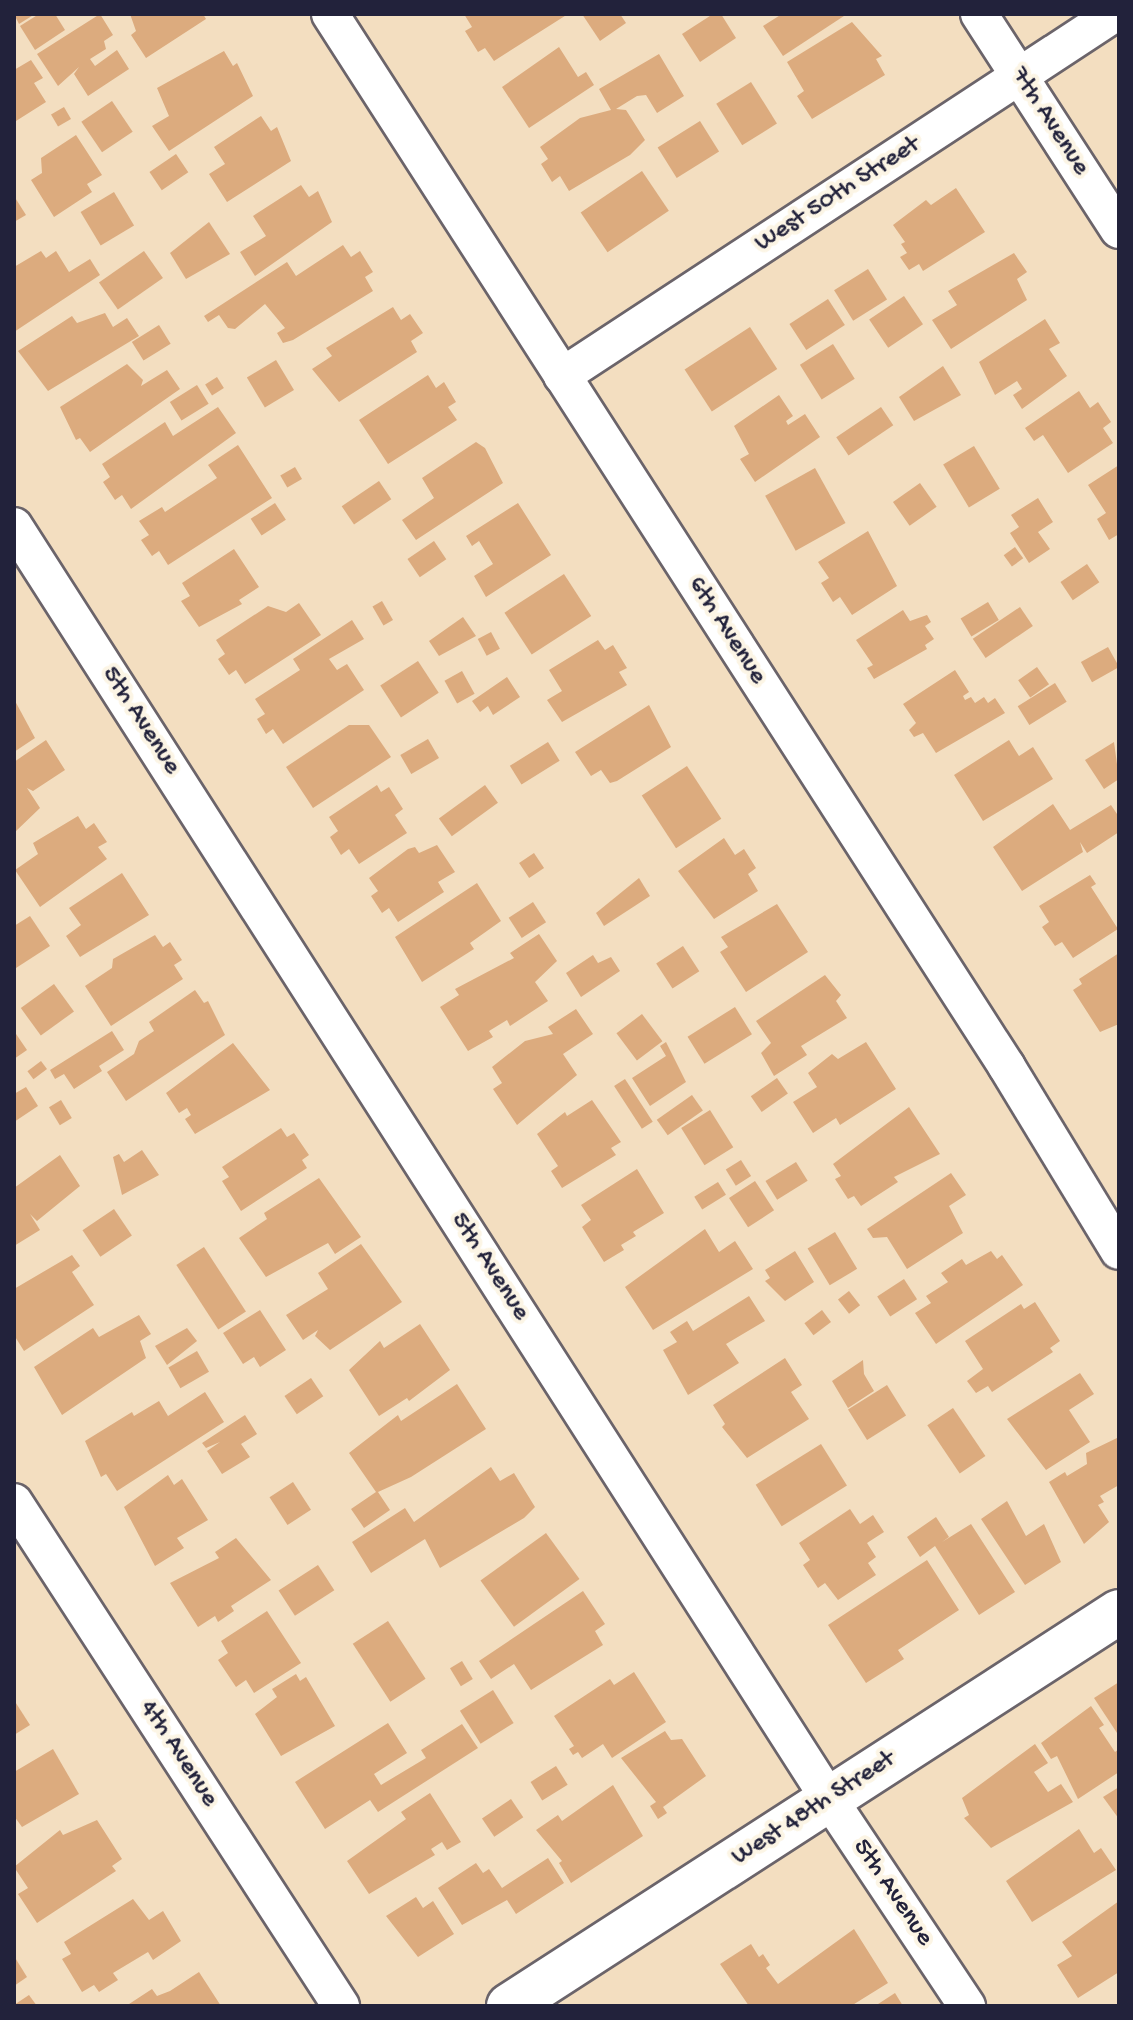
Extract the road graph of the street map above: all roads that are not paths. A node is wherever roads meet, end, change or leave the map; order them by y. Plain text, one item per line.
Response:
1 (330, 14) edge
2 (979, 14) edge
3 (1114, 14) edge
4 (1019, 76) junction
5 (1119, 230) edge
6 (562, 376) junction
7 (14, 526) edge
8 (1119, 1251) edge
9 (14, 1502) edge
10 (1119, 1612) edge
11 (829, 1799) junction
12 (341, 2006) edge
13 (509, 2006) edge
14 (967, 2006) edge

1 - 6 street, 6th Avenue
2 - 4 street, 7th Avenue
3 - 4 street, West 50th Street
4 - 5 street, 7th Avenue
4 - 6 street, West 50th Street
6 - 8 street, 6th Avenue
7 - 11 street, 5th Avenue
9 - 12 street, 4th Avenue
10 - 11 street, West 48th Street
11 - 13 street, West 48th Street
11 - 14 street, 5th Avenue

